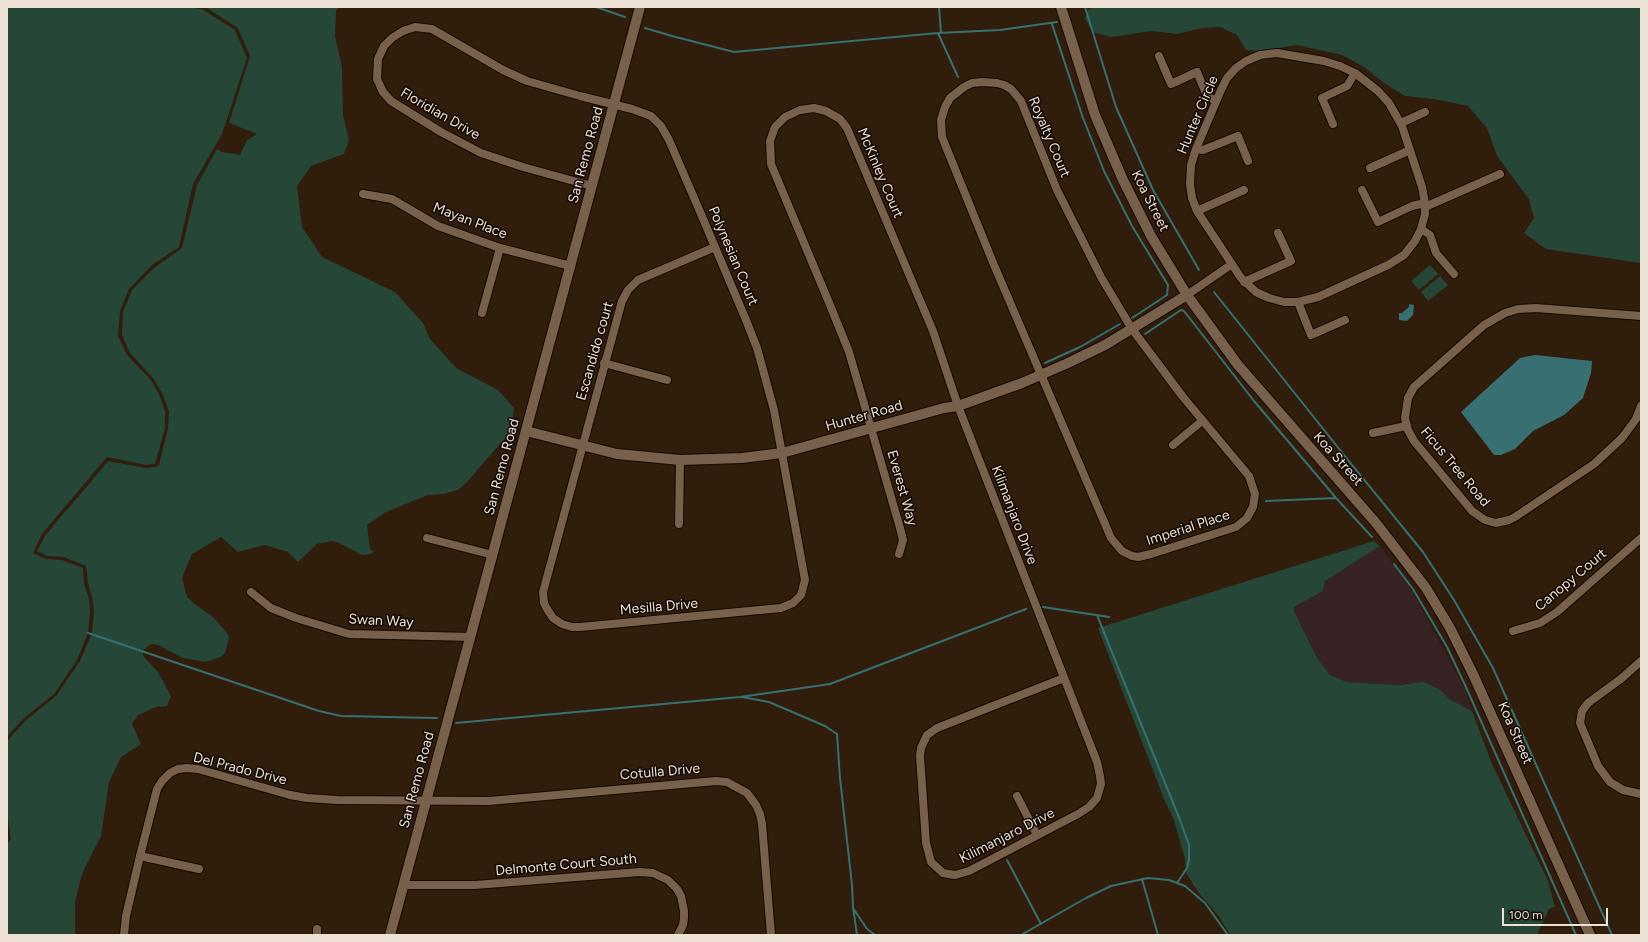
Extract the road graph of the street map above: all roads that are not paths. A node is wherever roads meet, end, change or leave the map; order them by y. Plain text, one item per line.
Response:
1 (640, 7) edge
2 (1060, 7) edge
3 (1159, 56) dead end
4 (1355, 73) junction
5 (1216, 101) junction
6 (614, 104) junction
7 (1425, 112) dead end
8 (1401, 123) junction
9 (1333, 124) dead end
10 (1196, 149) junction
11 (1410, 150) junction
12 (1248, 161) dead end
13 (1370, 168) dead end
14 (1500, 174) dead end
15 (592, 186) junction
16 (1244, 190) dead end
17 (1362, 190) dead end
18 (363, 194) dead end
19 (1425, 205) junction
20 (1197, 211) junction
21 (1421, 230) junction
22 (1278, 233) dead end
23 (715, 247) junction
24 (500, 248) junction
25 (1232, 264) junction
26 (571, 266) junction
27 (1454, 274) dead end
28 (1244, 282) junction
29 (1187, 295) junction
30 (1298, 302) junction
31 (482, 313) dead end
32 (1641, 316) edge
33 (1344, 320) dead end
34 (1132, 329) junction
35 (604, 363) junction
36 (1042, 375) junction
37 (667, 380) dead end
38 (958, 406) junction
39 (1641, 406) edge
40 (1202, 421) junction
41 (1406, 426) junction
42 (872, 428) junction
43 (526, 431) junction
44 (1373, 433) dead end
45 (1173, 445) dead end
46 (582, 446) junction
47 (782, 453) junction
48 (680, 460) junction
49 (679, 524) dead end
50 (427, 538) dead end
51 (1641, 538) edge
52 (899, 554) dead end
53 (492, 555) junction
54 (251, 592) dead end
55 (1513, 631) dead end
56 (471, 637) junction
57 (1641, 661) edge
58 (1064, 678) junction
59 (1641, 794) edge
60 (1017, 796) dead end
61 (426, 801) junction
62 (1037, 835) junction
63 (140, 856) junction
64 (199, 869) dead end
65 (403, 885) junction
66 (124, 935) edge
67 (390, 935) edge
68 (678, 935) edge
69 (771, 935) edge
70 (1590, 935) edge

1 - 6 street, San Remo Road
2 - 29 street, Koa Street
3 - 5 street
4 - 5 street, Hunter Circle
4 - 8 street, Hunter Circle
4 - 9 street
5 - 10 street, Hunter Circle
6 - 15 street, San Remo Road
6 - 15 street, Floridian Drive
6 - 23 street, Polynesian Court
7 - 8 street
8 - 11 street, Hunter Circle
10 - 12 street
10 - 20 street, Hunter Circle
11 - 13 street
11 - 19 street, Hunter Circle
14 - 19 street
15 - 26 street, San Remo Road
16 - 20 street
17 - 19 street
18 - 24 street, Mayan Place
19 - 21 street, Hunter Circle
20 - 25 street, Hunter Circle
21 - 27 street
21 - 30 street, Hunter Circle
22 - 28 street
23 - 35 street, Escandido court
23 - 47 street, Polynesian Court
24 - 26 street, Mayan Place
24 - 31 street
25 - 28 street, Hunter Circle
25 - 29 street
26 - 43 street, San Remo Road
28 - 30 street, Hunter Circle
29 - 34 street, Hunter Road
29 - 70 street, Koa Street
30 - 33 street
32 - 41 street, Ficus Tree Road
34 - 36 street, Hunter Road
34 - 36 street, Royalty Court
34 - 40 street, Imperial Place
35 - 37 street
35 - 46 street, Escandido court
36 - 38 street, Hunter Road
36 - 40 street, Imperial Place
38 - 42 street, Hunter Road
38 - 42 street, McKinley Court
38 - 58 street, Kilimanjaro Drive
39 - 41 street, Ficus Tree Road
40 - 45 street
41 - 44 street
42 - 47 street, Hunter Road
42 - 52 street, Everest Way
43 - 46 street, Hunter Road
43 - 53 street, San Remo Road
46 - 47 street, Mesilla Drive
46 - 48 street, Hunter Road
47 - 48 street, Hunter Road
48 - 49 street
50 - 53 street
51 - 55 street, Canopy Court
53 - 56 street, San Remo Road
54 - 56 street, Swan Way
56 - 61 street, San Remo Road
57 - 59 street
58 - 62 street, Kilimanjaro Drive
58 - 62 street, Kilimanjaro Drive
60 - 62 street
61 - 63 street, Del Prado Drive
61 - 65 street, San Remo Road
61 - 69 street, Cotulla Drive
63 - 64 street
63 - 66 street, Del Prado Drive
65 - 67 street, San Remo Road
65 - 68 street, Delmonte Court South

